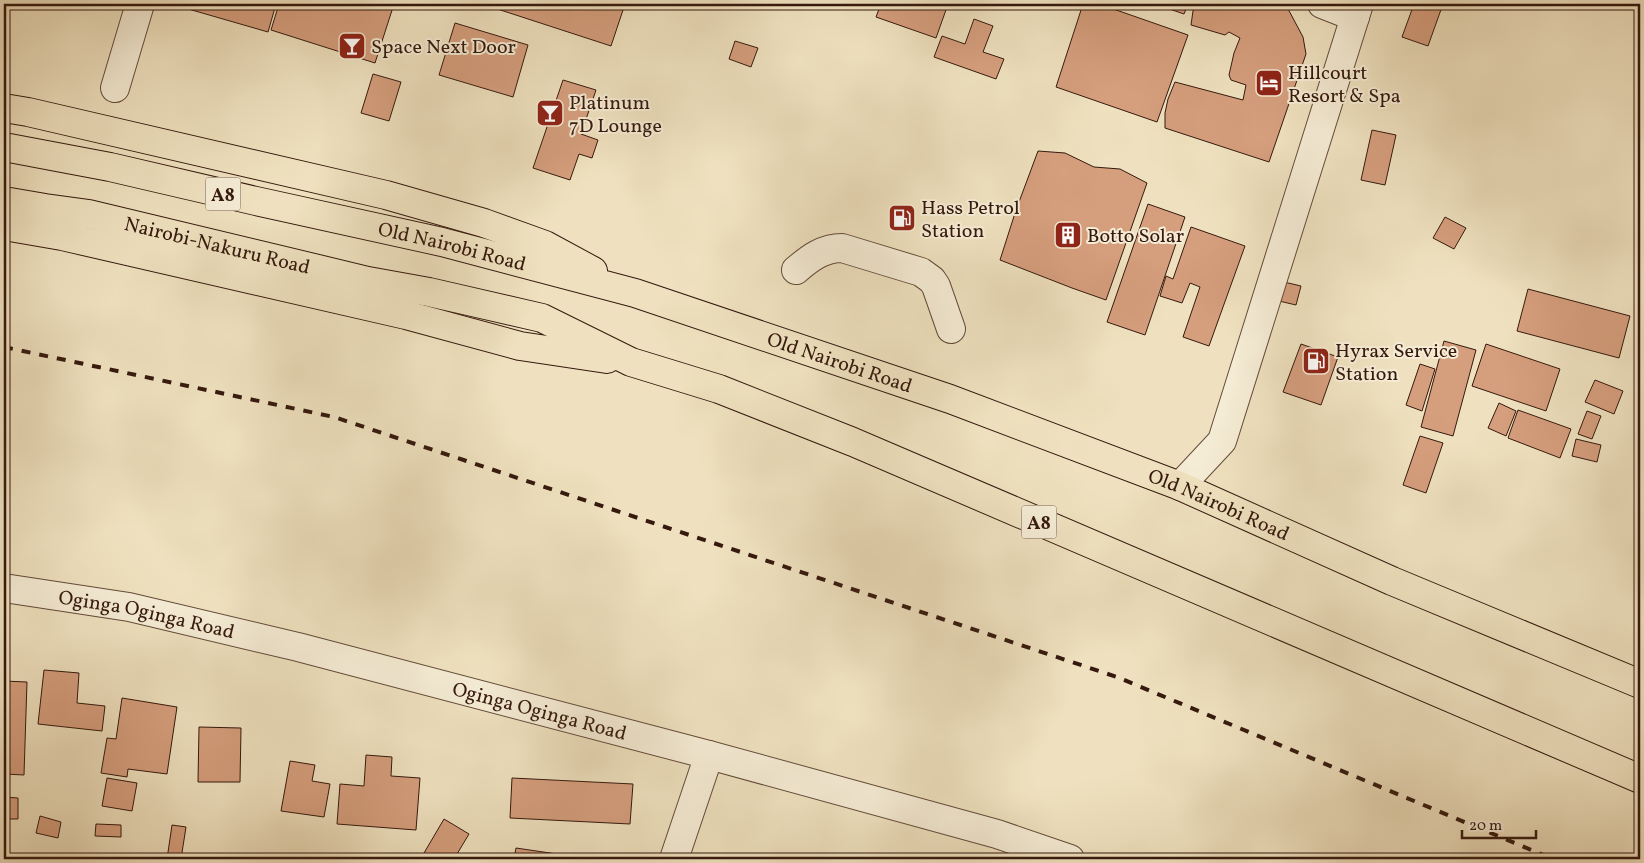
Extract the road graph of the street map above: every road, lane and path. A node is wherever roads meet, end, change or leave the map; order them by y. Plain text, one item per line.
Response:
1 (140, 4) edge
2 (1322, 4) edge
3 (1357, 10) edge
4 (114, 88) dead end
5 (4, 108) edge
6 (4, 147) edge
7 (4, 201) edge
8 (4, 226) edge
9 (796, 270) dead end
10 (635, 293) junction
11 (951, 329) dead end
12 (631, 362) junction
13 (1180, 486) junction
14 (4, 588) edge
15 (1640, 684) edge
16 (708, 755) junction
17 (1640, 779) edge
18 (674, 859) edge
19 (1070, 859) edge

1 - 4 street
2 - 3 street
3 - 13 street
5 - 10 highway
6 - 10 highway, Old Nairobi Road / A8
7 - 12 highway, Nairobi-Nakuru Road / A8
8 - 12 highway
9 - 11 street
10 - 13 highway, Old Nairobi Road / A8
12 - 17 highway, A8
13 - 15 highway, Old Nairobi Road / A8
14 - 16 street, Oginga Oginga Road
16 - 18 street
16 - 19 street, Oginga Oginga Road

